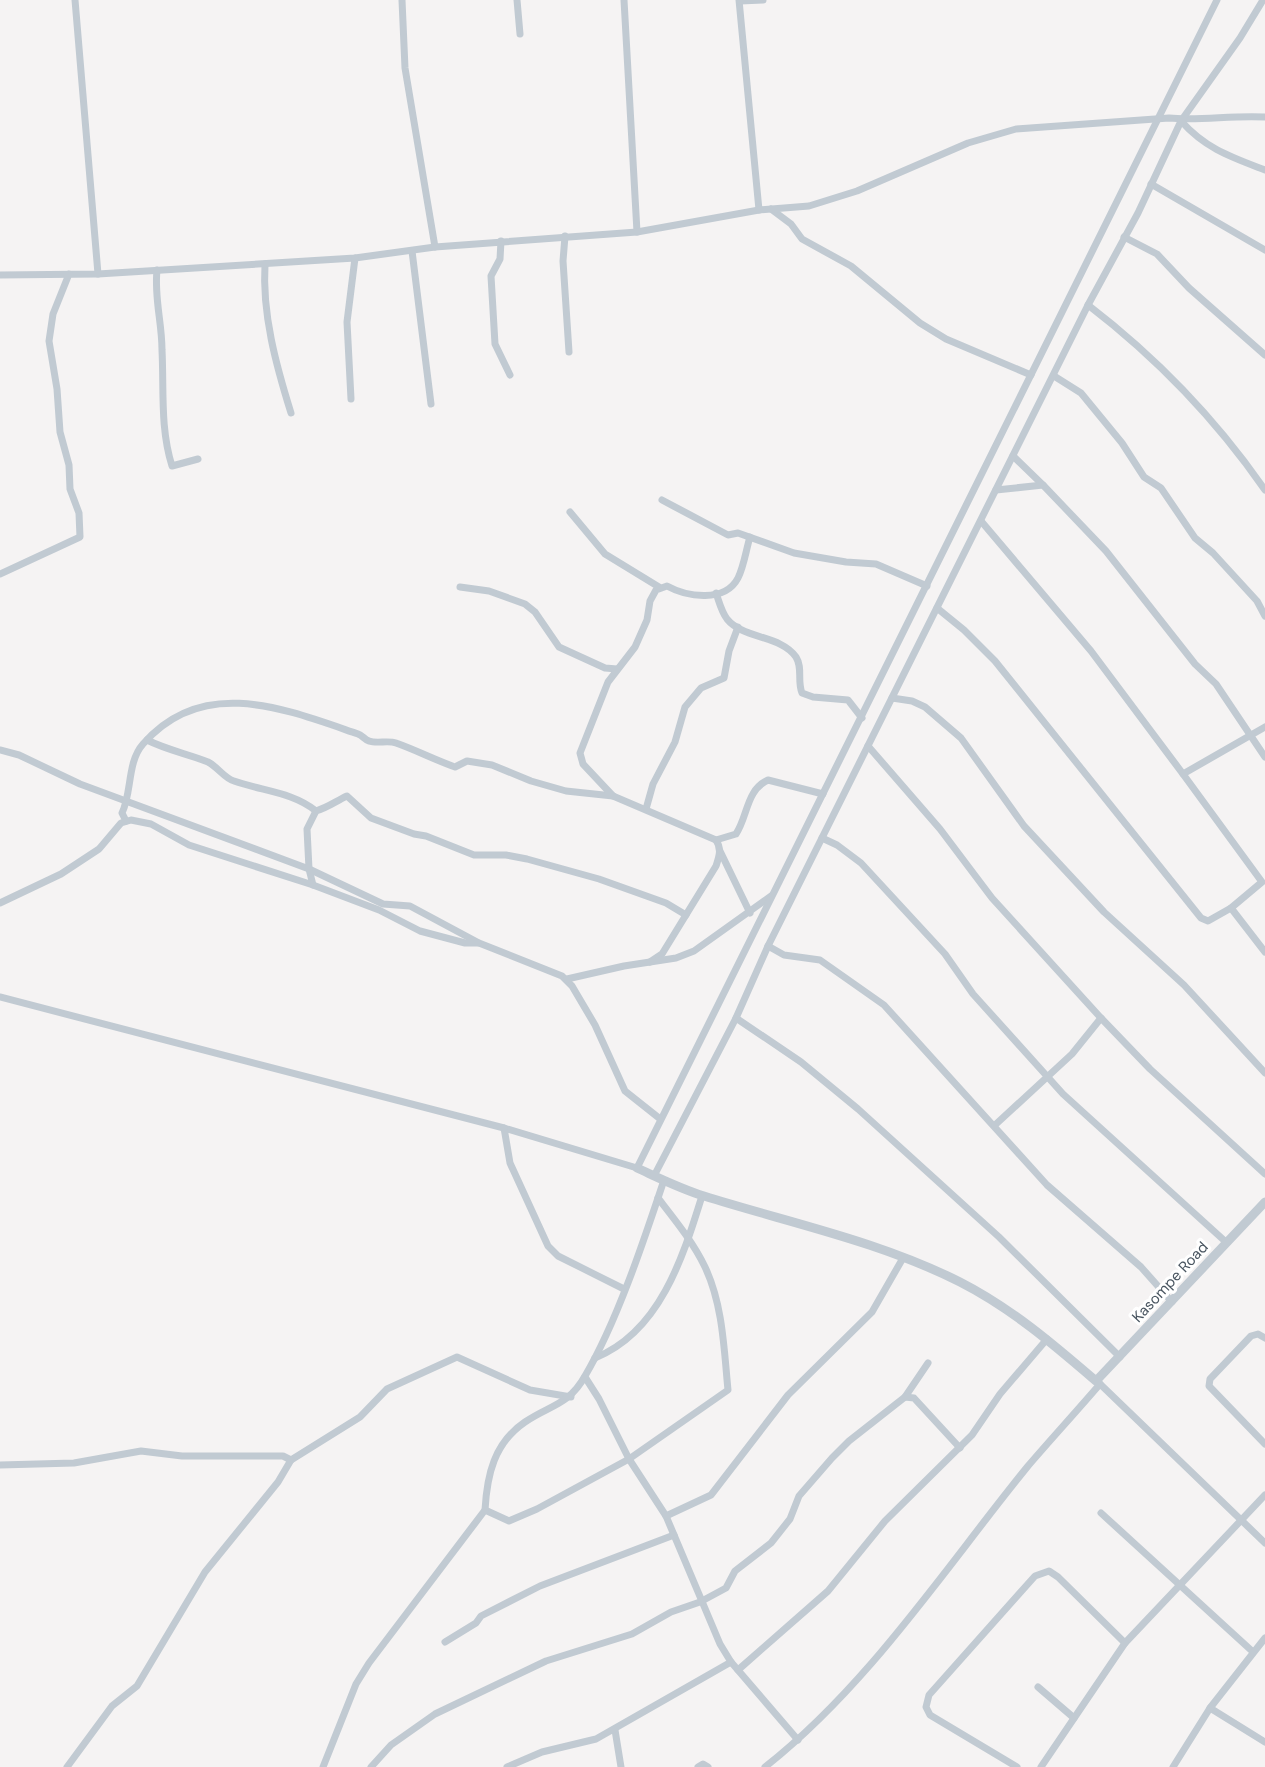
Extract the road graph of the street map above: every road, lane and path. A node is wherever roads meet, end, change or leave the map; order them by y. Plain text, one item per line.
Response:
1 (75, 0) edge
2 (402, 0) edge
3 (517, 0) edge
4 (624, 0) edge
5 (764, 0) edge
6 (1217, 0) edge
7 (1263, 0) edge
8 (740, 1) edge
9 (1265, 10) edge
10 (520, 34) dead end
11 (1265, 117) edge
12 (1159, 119) junction
13 (1181, 121) junction
14 (1265, 170) edge
15 (1151, 184) junction
16 (771, 209) junction
17 (759, 210) junction
18 (636, 232) junction
19 (565, 236) junction
20 (1124, 237) junction
21 (501, 242) junction
22 (435, 247) junction
23 (1265, 250) edge
24 (412, 251) junction
25 (355, 258) junction
26 (265, 264) junction
27 (157, 270) junction
28 (0, 274) edge
29 (69, 274) junction
30 (98, 274) junction
31 (1088, 305) junction
32 (569, 352) dead end
33 (1265, 355) edge
34 (510, 375) dead end
35 (1031, 375) junction
36 (1053, 376) junction
37 (351, 399) dead end
38 (431, 404) dead end
39 (291, 413) dead end
40 (1013, 456) junction
41 (198, 459) dead end
42 (1043, 485) junction
43 (996, 489) junction
44 (1265, 490) edge
45 (662, 500) dead end
46 (570, 512) dead end
47 (981, 521) junction
48 (750, 537) junction
49 (0, 574) edge
50 (927, 586) junction
51 (460, 587) dead end
52 (659, 587) junction
53 (716, 593) junction
54 (937, 609) junction
55 (1265, 616) edge
56 (738, 627) junction
57 (617, 669) junction
58 (892, 698) junction
59 (862, 718) junction
60 (1265, 727) edge
61 (1252, 735) junction
62 (147, 740) junction
63 (868, 746) junction
64 (0, 750) edge
65 (1265, 757) edge
66 (1183, 774) junction
67 (823, 794) junction
68 (613, 796) junction
69 (128, 801) junction
70 (646, 809) junction
71 (316, 811) junction
72 (126, 820) junction
73 (822, 838) junction
74 (716, 840) junction
75 (720, 851) junction
76 (309, 869) junction
77 (1263, 881) edge
78 (313, 885) junction
79 (773, 894) junction
80 (0, 903) edge
81 (1231, 908) junction
82 (750, 912) junction
83 (686, 915) junction
84 (479, 943) junction
85 (768, 946) junction
86 (1265, 952) edge
87 (650, 962) junction
88 (567, 979) junction
89 (0, 997) edge
90 (736, 1018) junction
91 (1101, 1018) junction
92 (1265, 1073) edge
93 (1047, 1078) junction
94 (659, 1118) junction
95 (995, 1125) junction
96 (504, 1128) junction
97 (637, 1168) junction
98 (1265, 1174) edge
99 (654, 1176) junction
100 (664, 1180) junction
101 (702, 1196) junction
102 (658, 1198) junction
103 (1265, 1203) edge
104 (689, 1239) junction
105 (1227, 1243) junction
106 (903, 1258) junction
107 (624, 1289) junction
108 (1172, 1302) junction
109 (1265, 1338) edge
110 (1047, 1339) junction
111 (1120, 1357) junction
112 (595, 1358) junction
113 (928, 1363) dead end
114 (585, 1377) junction
115 (1098, 1382) junction
116 (571, 1397) junction
117 (905, 1397) junction
118 (1265, 1444) edge
119 (960, 1448) junction
120 (629, 1459) junction
121 (291, 1460) junction
122 (0, 1465) edge
123 (1265, 1495) edge
124 (485, 1510) junction
125 (1101, 1513) dead end
126 (666, 1516) junction
127 (1241, 1521) junction
128 (674, 1534) junction
129 (1265, 1543) edge
130 (1177, 1585) junction
131 (700, 1602) junction
132 (1265, 1638) edge
133 (445, 1642) dead end
134 (1125, 1643) junction
135 (1252, 1651) junction
136 (731, 1662) junction
137 (738, 1670) junction
138 (1038, 1687) dead end
139 (1210, 1708) junction
140 (1074, 1718) junction
141 (615, 1730) junction
142 (798, 1740) junction
143 (1265, 1742) edge
144 (767, 1766) edge
145 (67, 1767) edge
146 (323, 1767) edge
147 (370, 1767) edge
148 (507, 1767) edge
149 (621, 1767) edge
150 (698, 1767) edge
151 (708, 1767) edge
152 (1017, 1767) edge
153 (1041, 1767) edge
154 (1173, 1767) edge

1 - 30 street
2 - 22 street
3 - 10 street
4 - 18 street
5 - 8 street
6 - 12 street
7 - 9 street
7 - 13 street
8 - 17 street
11 - 13 street
12 - 13 street
12 - 16 street
12 - 35 street
13 - 14 street
13 - 15 street
15 - 20 street
15 - 23 street
16 - 17 street
16 - 35 street
17 - 18 street
18 - 19 street
19 - 21 street
19 - 32 street
20 - 31 street
20 - 33 street
21 - 22 street
21 - 34 street
22 - 24 street
24 - 25 street
24 - 38 street
25 - 26 street
25 - 37 street
26 - 27 street
26 - 39 street
27 - 30 street
27 - 41 street
28 - 29 street
29 - 30 street
29 - 49 street
31 - 36 street
31 - 44 street
35 - 50 street
36 - 40 street
36 - 55 street
40 - 42 street
40 - 43 street
42 - 43 street
42 - 61 street
43 - 47 street
45 - 48 street
46 - 52 street
47 - 54 street
47 - 66 street
48 - 50 street
48 - 53 street
50 - 59 street
51 - 57 street
52 - 53 street
52 - 57 street
53 - 56 street
54 - 58 street
54 - 81 street
56 - 59 street
56 - 70 street
57 - 68 street
58 - 63 street
58 - 92 street
59 - 67 street
60 - 61 street
61 - 65 street
61 - 66 street
62 - 68 street
62 - 69 street
62 - 71 street
63 - 73 street
63 - 91 street
64 - 69 street
66 - 77 street
67 - 74 street
67 - 79 street
68 - 70 street
69 - 72 street
69 - 76 street
70 - 74 street
71 - 76 street
71 - 83 street
72 - 78 street
72 - 80 street
73 - 85 street
73 - 93 street
74 - 75 street
75 - 82 street
75 - 83 street
76 - 78 street
76 - 84 street
77 - 81 street
78 - 84 street
79 - 82 street
79 - 94 street
81 - 86 street
82 - 87 street
83 - 87 street
84 - 88 street
85 - 90 street
85 - 95 street
87 - 88 street
88 - 94 street
89 - 96 street
90 - 99 street
90 - 111 street
91 - 93 street
91 - 98 street
93 - 95 street
93 - 105 street
94 - 97 street
95 - 108 street
96 - 97 street
96 - 107 street
97 - 99 street
99 - 100 street
100 - 101 street
100 - 102 street
101 - 104 street
101 - 106 street
102 - 104 street
102 - 107 street
103 - 105 street, Kasompe Road
104 - 112 street
104 - 120 street
105 - 108 street, Kasompe Road
106 - 110 street
106 - 126 street
107 - 112 street
108 - 111 street, Kasompe Road
109 - 118 street
110 - 115 street
110 - 119 street
111 - 115 street, Kasompe Road
112 - 114 street
113 - 117 street
114 - 116 street
114 - 120 street
115 - 127 street
115 - 142 street
116 - 121 street
116 - 124 street
117 - 119 street
117 - 131 street
119 - 137 street
120 - 124 street
120 - 126 street
121 - 122 street
121 - 145 street
123 - 127 street
124 - 146 street
125 - 130 street
126 - 128 street
127 - 129 street
127 - 130 street
128 - 131 street
128 - 133 street
130 - 134 street
130 - 135 street
131 - 136 street
131 - 147 street
132 - 135 street
134 - 140 street
134 - 152 street
135 - 139 street
136 - 137 street
136 - 141 street
137 - 142 street
138 - 140 street
139 - 143 street
139 - 154 street
140 - 153 street
141 - 148 street
141 - 149 street
142 - 144 street
150 - 151 street

